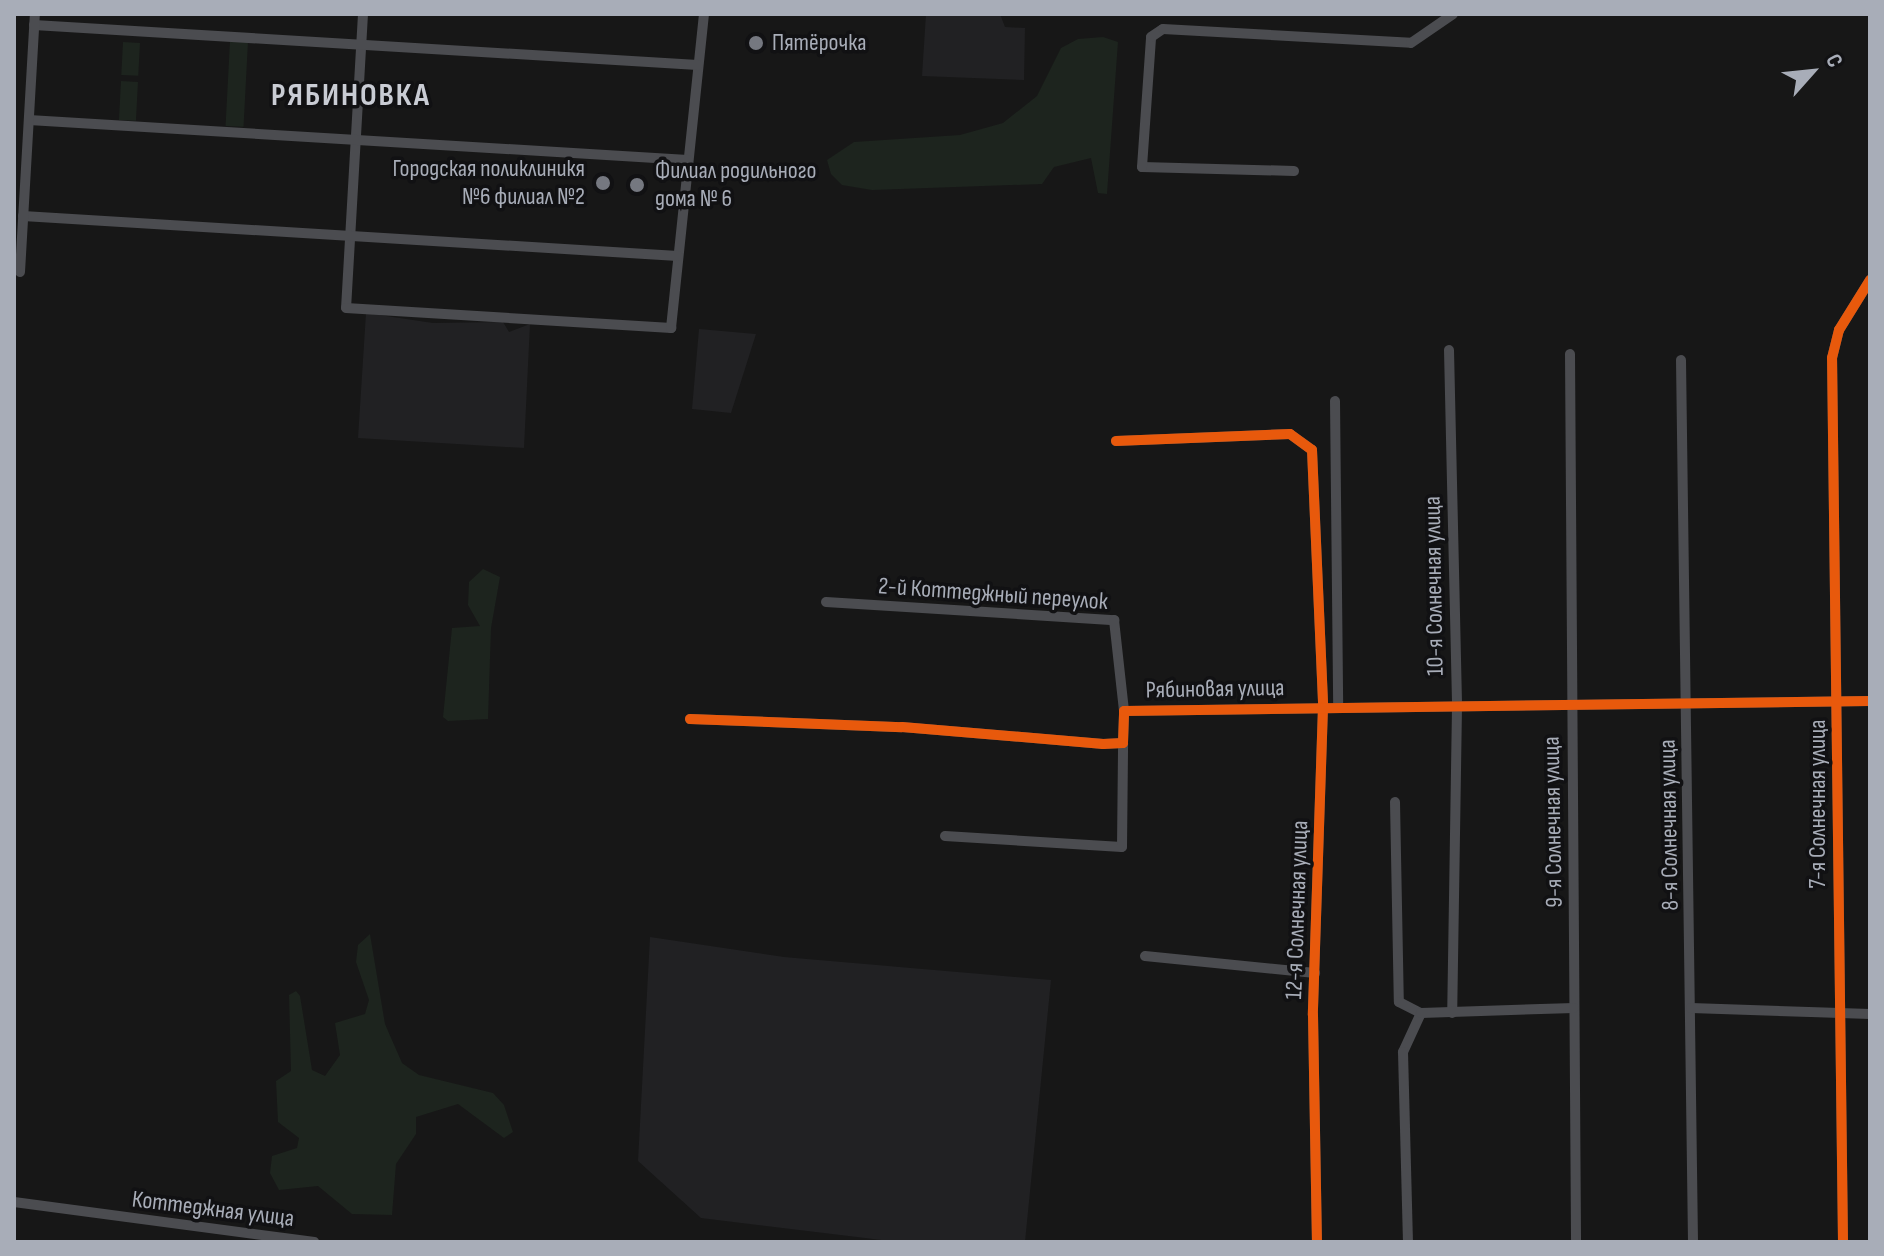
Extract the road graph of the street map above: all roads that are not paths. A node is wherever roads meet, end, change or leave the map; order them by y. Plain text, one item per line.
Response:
1 (363, 14) edge
2 (704, 14) edge
3 (1453, 14) edge
4 (34, 19) edge
5 (361, 44) junction
6 (698, 65) junction
7 (29, 120) junction
8 (356, 140) junction
9 (688, 160) junction
10 (1294, 171) dead end
11 (23, 216) junction
12 (350, 236) junction
13 (678, 256) junction
14 (20, 272) dead end
15 (1870, 280) edge
16 (1449, 350) dead end
17 (1570, 354) dead end
18 (1681, 360) dead end
19 (1335, 401) dead end
20 (1116, 441) dead end
21 (826, 602) dead end
22 (1572, 701) junction
23 (1870, 701) edge
24 (1687, 702) junction
25 (1838, 702) junction
26 (1338, 706) junction
27 (1323, 707) junction
28 (1457, 707) junction
29 (1124, 711) junction
30 (690, 719) dead end
31 (1123, 743) junction
32 (1395, 802) dead end
33 (945, 836) dead end
34 (1145, 956) dead end
35 (1315, 973) junction
36 (1574, 1008) junction
37 (1691, 1008) junction
38 (1421, 1013) junction
39 (1452, 1013) junction
40 (1839, 1014) junction
41 (1870, 1014) edge
42 (14, 1202) edge
43 (314, 1242) edge
44 (1317, 1242) edge
45 (1408, 1242) edge
46 (1576, 1242) edge
47 (1693, 1242) edge
48 (1843, 1242) edge

1 - 5 street
2 - 6 street
3 - 10 street
4 - 5 street
4 - 7 street
5 - 6 street
5 - 8 street
6 - 9 street
7 - 8 street
7 - 11 street
8 - 9 street
8 - 12 street
9 - 13 street
11 - 12 street
11 - 14 street
12 - 13 street
12 - 13 street
15 - 25 street, 7-я Солнечная улица
16 - 28 street, 10-я Солнечная улица
17 - 22 street, 9-я Солнечная улица
18 - 24 street, 8-я Солнечная улица
19 - 26 street
20 - 27 street, 12-я Солнечная улица
21 - 29 street, 2-й Коттеджный переулок
22 - 24 street, Рябиновая улица
22 - 28 street, Рябиновая улица
22 - 36 street, 9-я Солнечная улица
23 - 25 street, Рябиновая улица
24 - 25 street, Рябиновая улица
24 - 37 street, 8-я Солнечная улица
25 - 40 street, 7-я Солнечная улица
26 - 27 street, Рябиновая улица
26 - 28 street, Рябиновая улица
27 - 29 street, Рябиновая улица
27 - 35 street, 12-я Солнечная улица
28 - 39 street, 10-я Солнечная улица
29 - 31 street, Рябиновая улица
30 - 31 street
31 - 33 street, Рябиновая улица
32 - 38 street
34 - 35 street
35 - 44 street, 12-я Солнечная улица
36 - 39 street
36 - 46 street, 9-я Солнечная улица
37 - 40 street
37 - 47 street, 8-я Солнечная улица
38 - 39 street
38 - 45 street
40 - 41 street
40 - 48 street, 7-я Солнечная улица
42 - 43 street, Коттеджная улица

